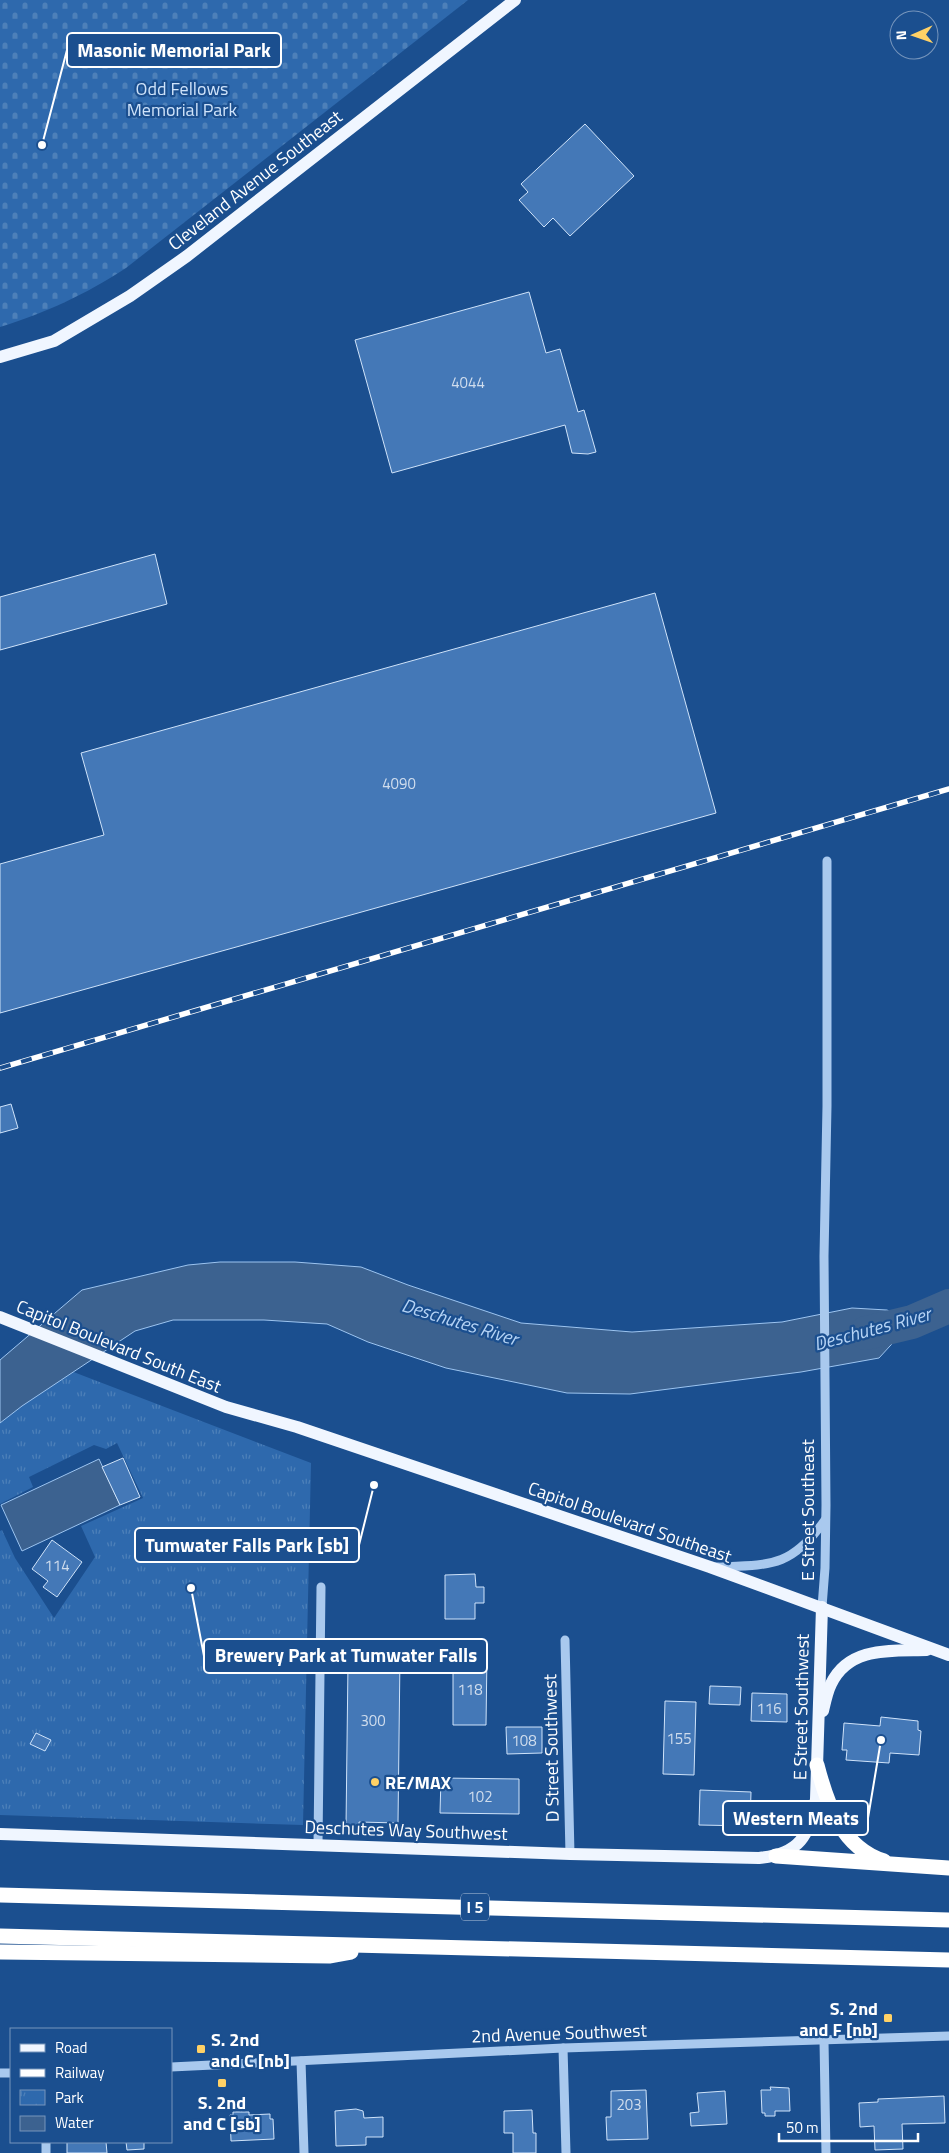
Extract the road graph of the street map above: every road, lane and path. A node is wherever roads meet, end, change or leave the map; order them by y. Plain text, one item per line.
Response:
1 (515, 0) edge
2 (0, 357) edge
3 (827, 861) dead end
4 (0, 1317) edge
5 (297, 1427) joint
6 (825, 1520) junction
7 (710, 1567) junction
8 (321, 1587) dead end
9 (822, 1607) junction
10 (565, 1640) dead end
11 (935, 1649) junction
12 (949, 1655) edge
13 (818, 1730) junction
14 (817, 1765) junction
15 (0, 1834) edge
16 (805, 1837) joint
17 (318, 1844) junction
18 (570, 1854) junction
19 (776, 1856) junction
20 (900, 1866) junction
21 (949, 1868) edge
22 (0, 1895) edge
23 (949, 1920) edge
24 (0, 1936) edge
25 (396, 1945) junction
26 (0, 1952) edge
27 (949, 1960) edge
28 (949, 2036) edge
29 (824, 2041) junction
30 (563, 2048) junction
31 (301, 2061) junction
32 (172, 2067) edge
33 (304, 2153) edge
34 (566, 2153) edge
35 (826, 2153) edge

1 - 2 main road, Cleveland Avenue Southeast
3 - 6 street, E Street Southeast
4 - 5 main road, Capitol Boulevard South East
5 - 7 main road, Capitol Boulevard Southeast
6 - 7 street
6 - 9 street, E Street Southeast
7 - 9 main road, Capitol Boulevard Southeast
8 - 17 street
9 - 11 main road, Capitol Boulevard Southeast
9 - 13 main road, E Street Southwest
10 - 18 street, D Street Southwest
11 - 12 main road, Capitol Boulevard Southeast
11 - 13 main road
13 - 14 main road, E Street Southwest
14 - 16 main road, E Street Southwest
14 - 20 highway
15 - 17 main road, Deschutes Way Southwest
16 - 19 main road, Deschutes Way Southwest
17 - 18 main road, Deschutes Way Southwest
18 - 19 main road, Deschutes Way Southwest
19 - 20 highway
20 - 21 highway
22 - 23 highway, I 5
24 - 25 highway
25 - 26 highway
25 - 27 highway
28 - 29 street, 2nd Avenue Southwest
29 - 30 street, 2nd Avenue Southwest
29 - 35 street
30 - 31 street, 2nd Avenue Southwest
30 - 34 street
31 - 32 street, 2nd Avenue Southwest
31 - 33 street

